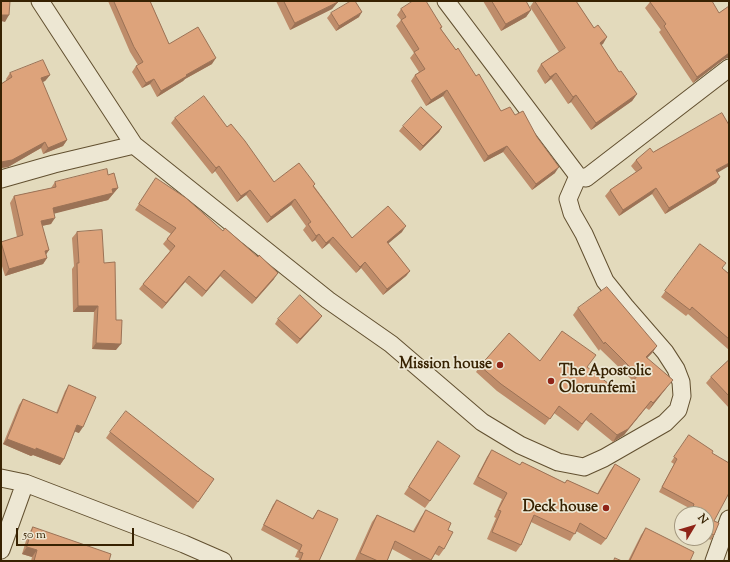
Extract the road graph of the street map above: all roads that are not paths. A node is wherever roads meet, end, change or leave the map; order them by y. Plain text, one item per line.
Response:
1 (40, 1) edge
2 (446, 1) edge
3 (729, 68) edge
4 (134, 145) junction
5 (578, 176) junction
6 (1, 179) edge
7 (1, 478) edge
8 (25, 483) junction
9 (729, 519) edge
10 (1, 550) edge
11 (223, 561) edge
12 (714, 561) edge

1 - 4 street
2 - 5 street
3 - 5 street
4 - 5 street
4 - 6 street
7 - 8 street
8 - 10 street
8 - 11 street
9 - 12 street

